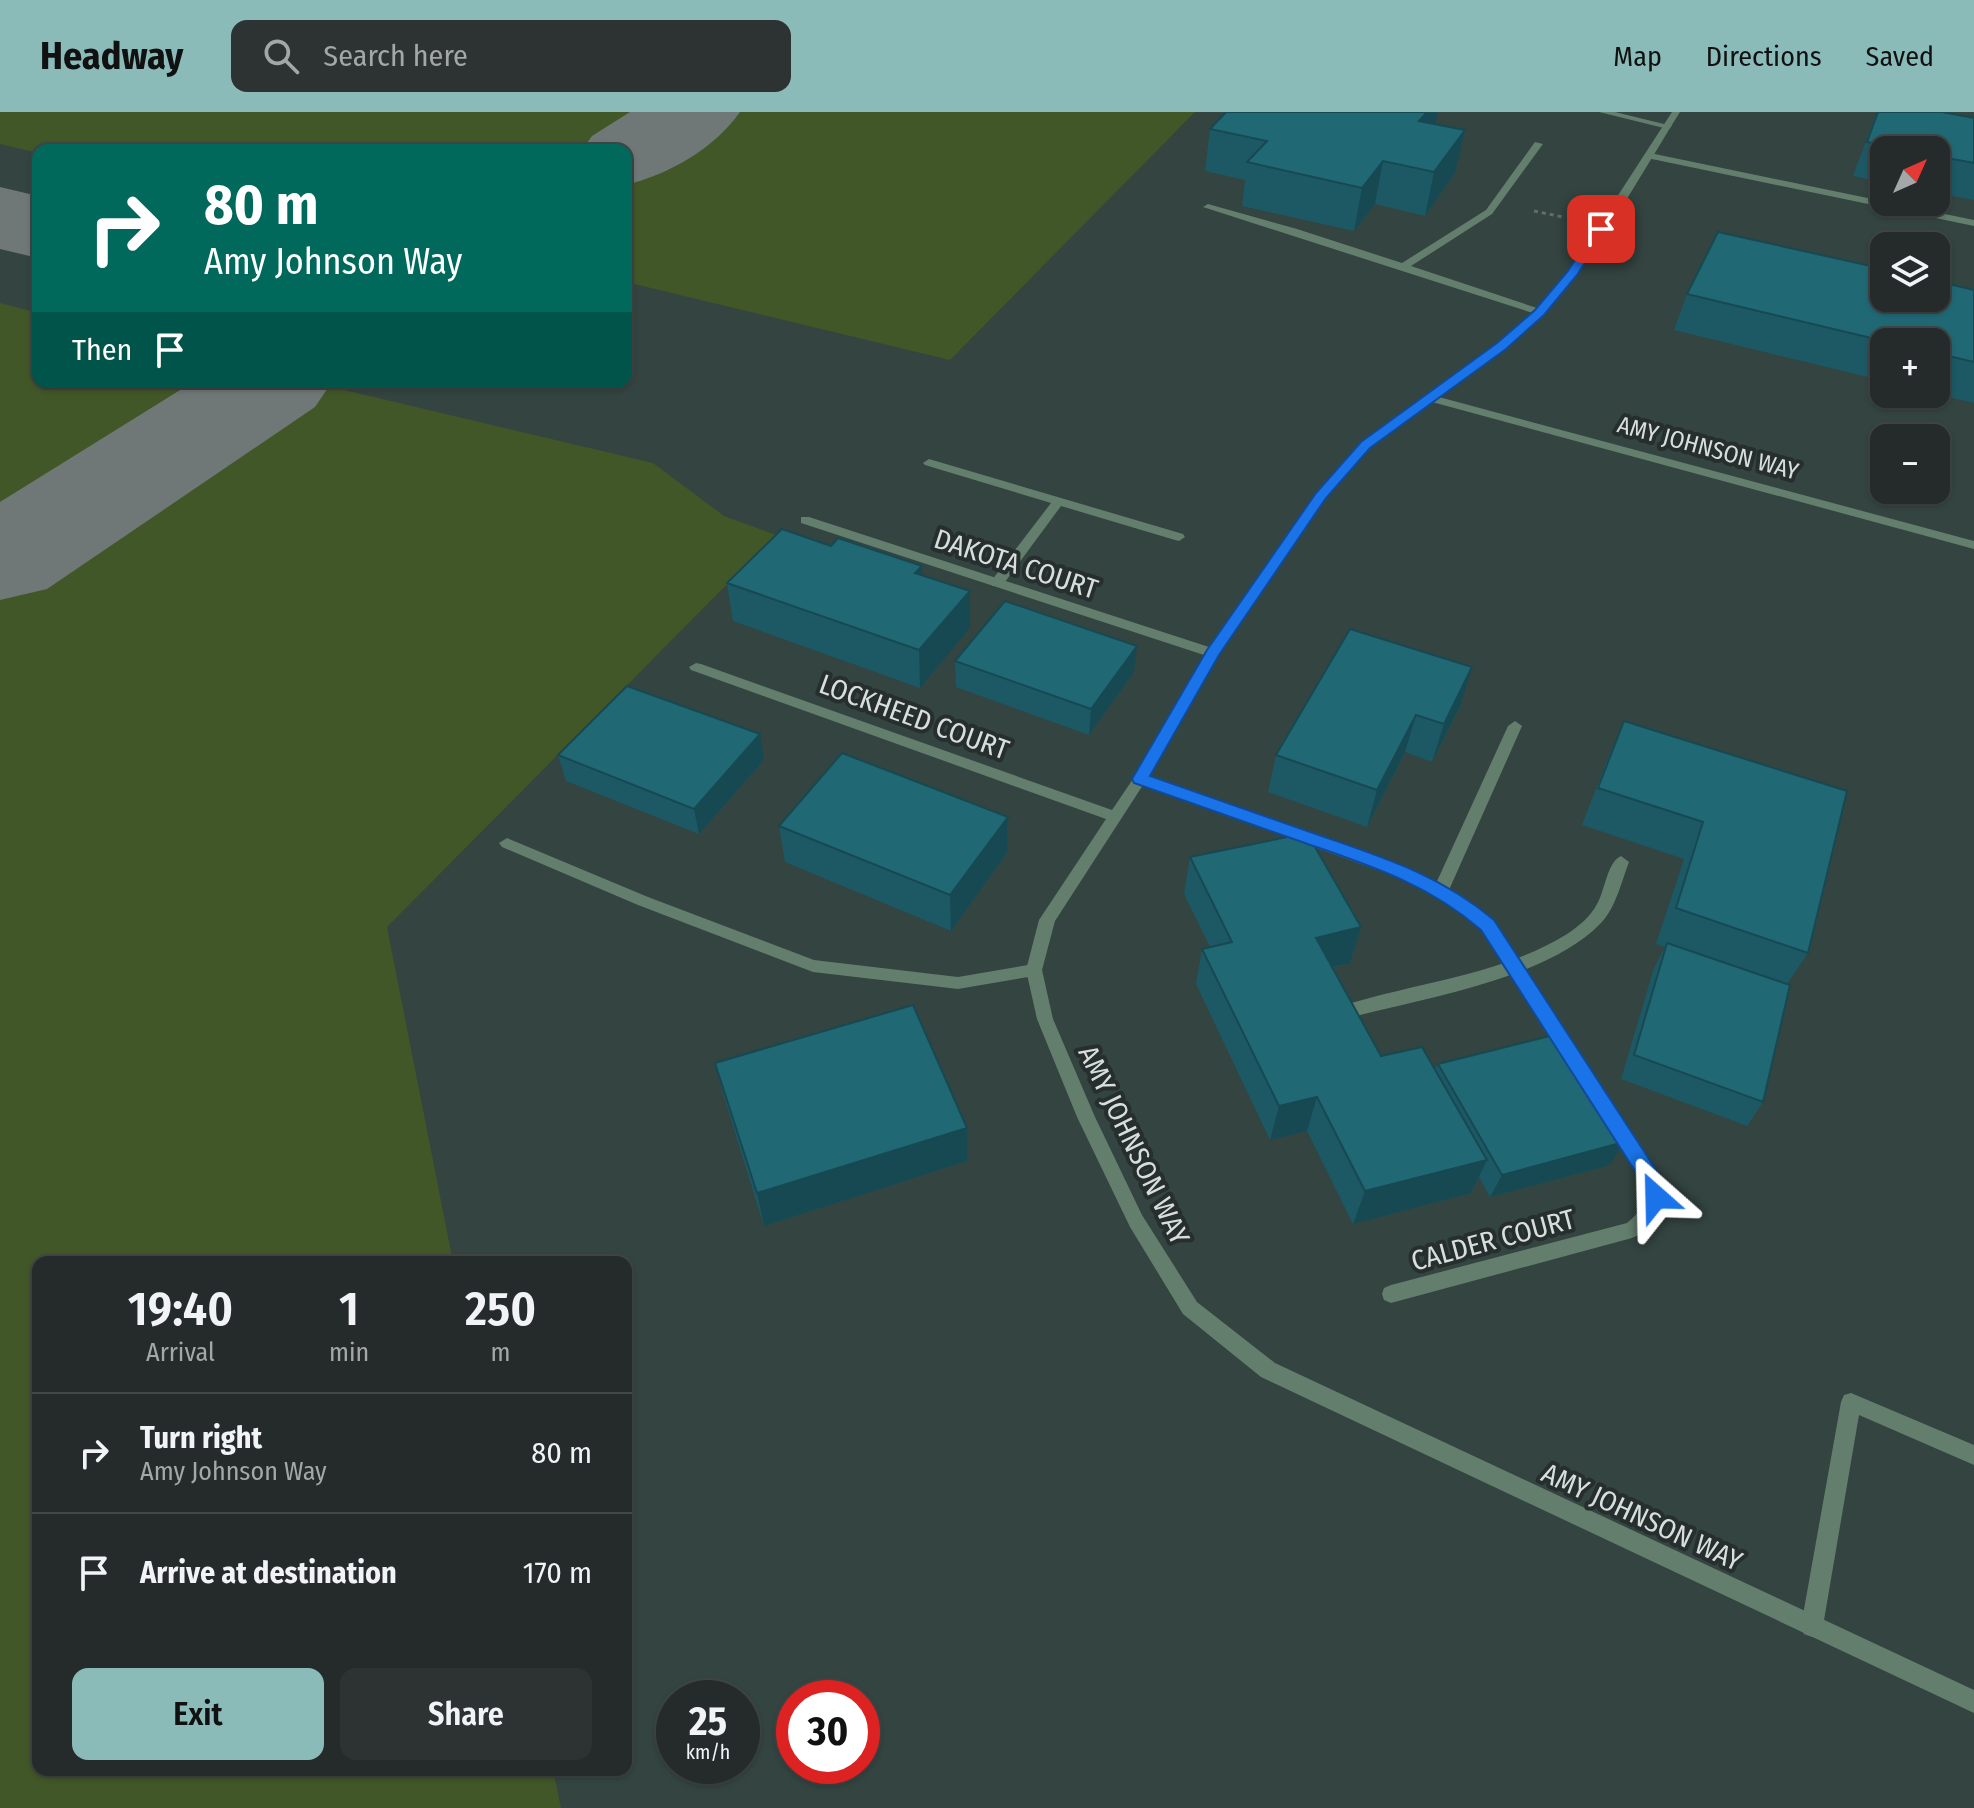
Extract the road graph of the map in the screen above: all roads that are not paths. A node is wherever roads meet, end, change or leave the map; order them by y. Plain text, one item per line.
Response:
1 (1603, 112) edge
2 (1676, 112) edge
3 (1668, 126) junction
4 (1538, 144) dead end
5 (1650, 156) junction
6 (1208, 207) dead end
7 (1974, 223) edge
8 (1402, 268) junction
9 (1539, 312) junction
10 (1430, 398) junction
11 (929, 463) dead end
12 (1058, 501) junction
13 (805, 520) dead end
14 (1179, 537) dead end
15 (1974, 545) edge
16 (997, 583) junction
17 (1212, 653) junction
18 (696, 667) dead end
19 (1515, 726) dead end
20 (1140, 779) junction
21 (1114, 816) junction
22 (507, 843) dead end
23 (1621, 862) dead end
24 (1441, 890) junction
25 (1515, 966) junction
26 (1034, 970) junction
27 (1345, 1012) edge
28 (1391, 1294) dead end
29 (1974, 1455) edge
30 (1812, 1626) junction
31 (1974, 1702) edge

1 - 3 street
2 - 3 street, AMY JOHNSON WAY
3 - 5 street, AMY JOHNSON WAY
4 - 8 street
5 - 7 street
5 - 9 street, AMY JOHNSON WAY
6 - 8 street
8 - 9 street
9 - 10 street, AMY JOHNSON WAY
10 - 15 street, AMY JOHNSON WAY
10 - 17 street, AMY JOHNSON WAY
11 - 12 street
12 - 14 street
12 - 16 street
13 - 16 street, DAKOTA COURT
16 - 17 street, DAKOTA COURT
17 - 20 street, AMY JOHNSON WAY
18 - 21 street, LOCKHEED COURT
19 - 24 street
20 - 21 street, AMY JOHNSON WAY
20 - 24 street, CALDER COURT
21 - 26 street, AMY JOHNSON WAY
22 - 26 street
23 - 25 street
24 - 25 street, CALDER COURT
25 - 27 street
25 - 28 street, CALDER COURT
26 - 30 street, AMY JOHNSON WAY
29 - 30 street
30 - 31 street, AMY JOHNSON WAY

